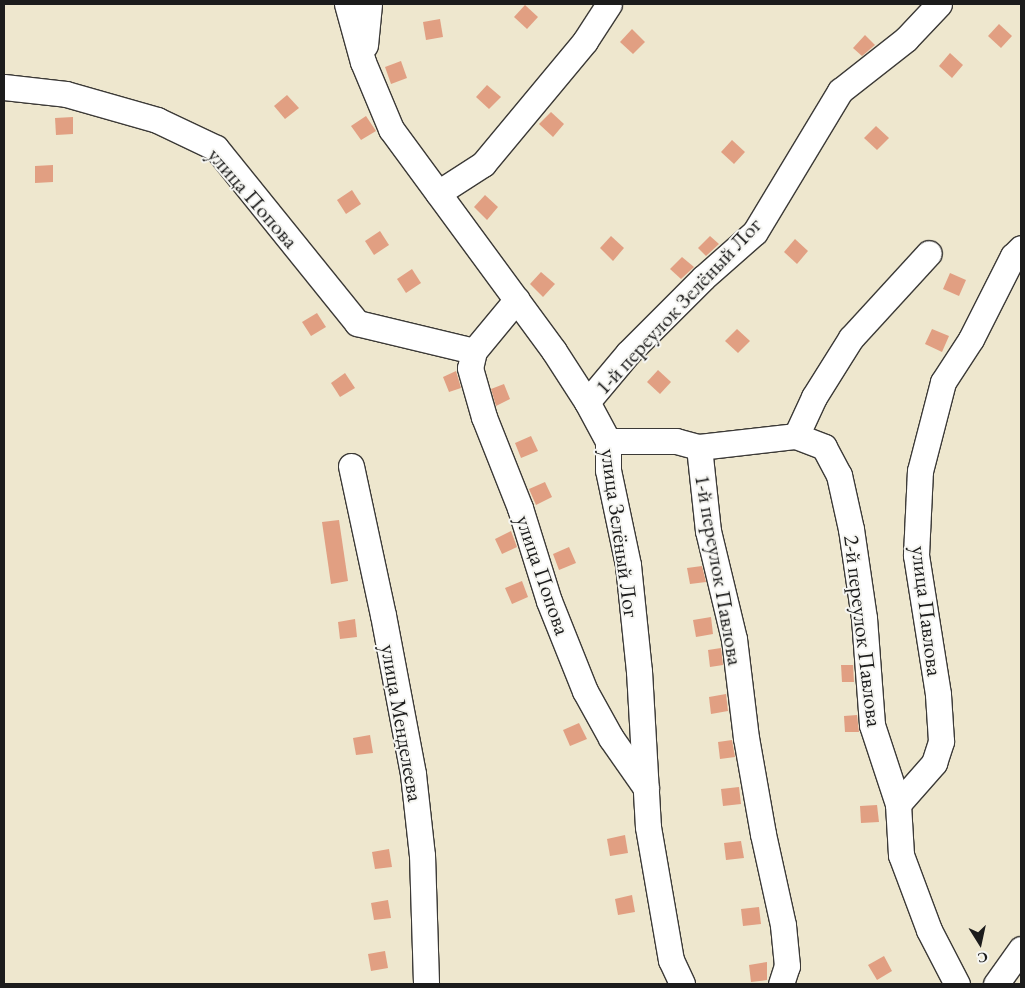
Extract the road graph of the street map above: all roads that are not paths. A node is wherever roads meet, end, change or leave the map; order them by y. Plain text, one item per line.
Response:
1 (347, 4) edge
2 (369, 4) edge
3 (609, 4) edge
4 (938, 4) edge
5 (363, 62) junction
6 (4, 87) edge
7 (438, 193) junction
8 (1021, 248) edge
9 (929, 253) dead end
10 (517, 299) junction
11 (474, 351) junction
12 (587, 402) junction
13 (796, 436) junction
14 (608, 441) junction
15 (698, 447) junction
16 (351, 466) dead end
17 (646, 788) junction
18 (898, 804) junction
19 (1021, 949) edge
20 (426, 984) edge
21 (682, 984) edge
22 (781, 984) edge
23 (957, 984) edge
24 (996, 984) edge

1 - 5 street, улица Зелёный Лог
2 - 5 street
3 - 7 street
4 - 12 street, 1-й переулок Зелёный Лог
5 - 7 street, улица Зелёный Лог
6 - 11 street, улица Попова
7 - 10 street, улица Зелёный Лог
8 - 18 street, улица Павлова
9 - 13 street
10 - 11 street
10 - 12 street, улица Зелёный Лог
11 - 17 street, улица Попова
12 - 14 street, улица Зелёный Лог
13 - 15 street, 1-й переулок Павлова
13 - 18 street, 2-й переулок Павлова
14 - 15 street
14 - 17 street, улица Зелёный Лог
15 - 22 street, 1-й переулок Павлова
16 - 20 street, улица Менделеева
17 - 21 street, улица Зелёный Лог
18 - 23 street, 2-й переулок Павлова
19 - 24 street

